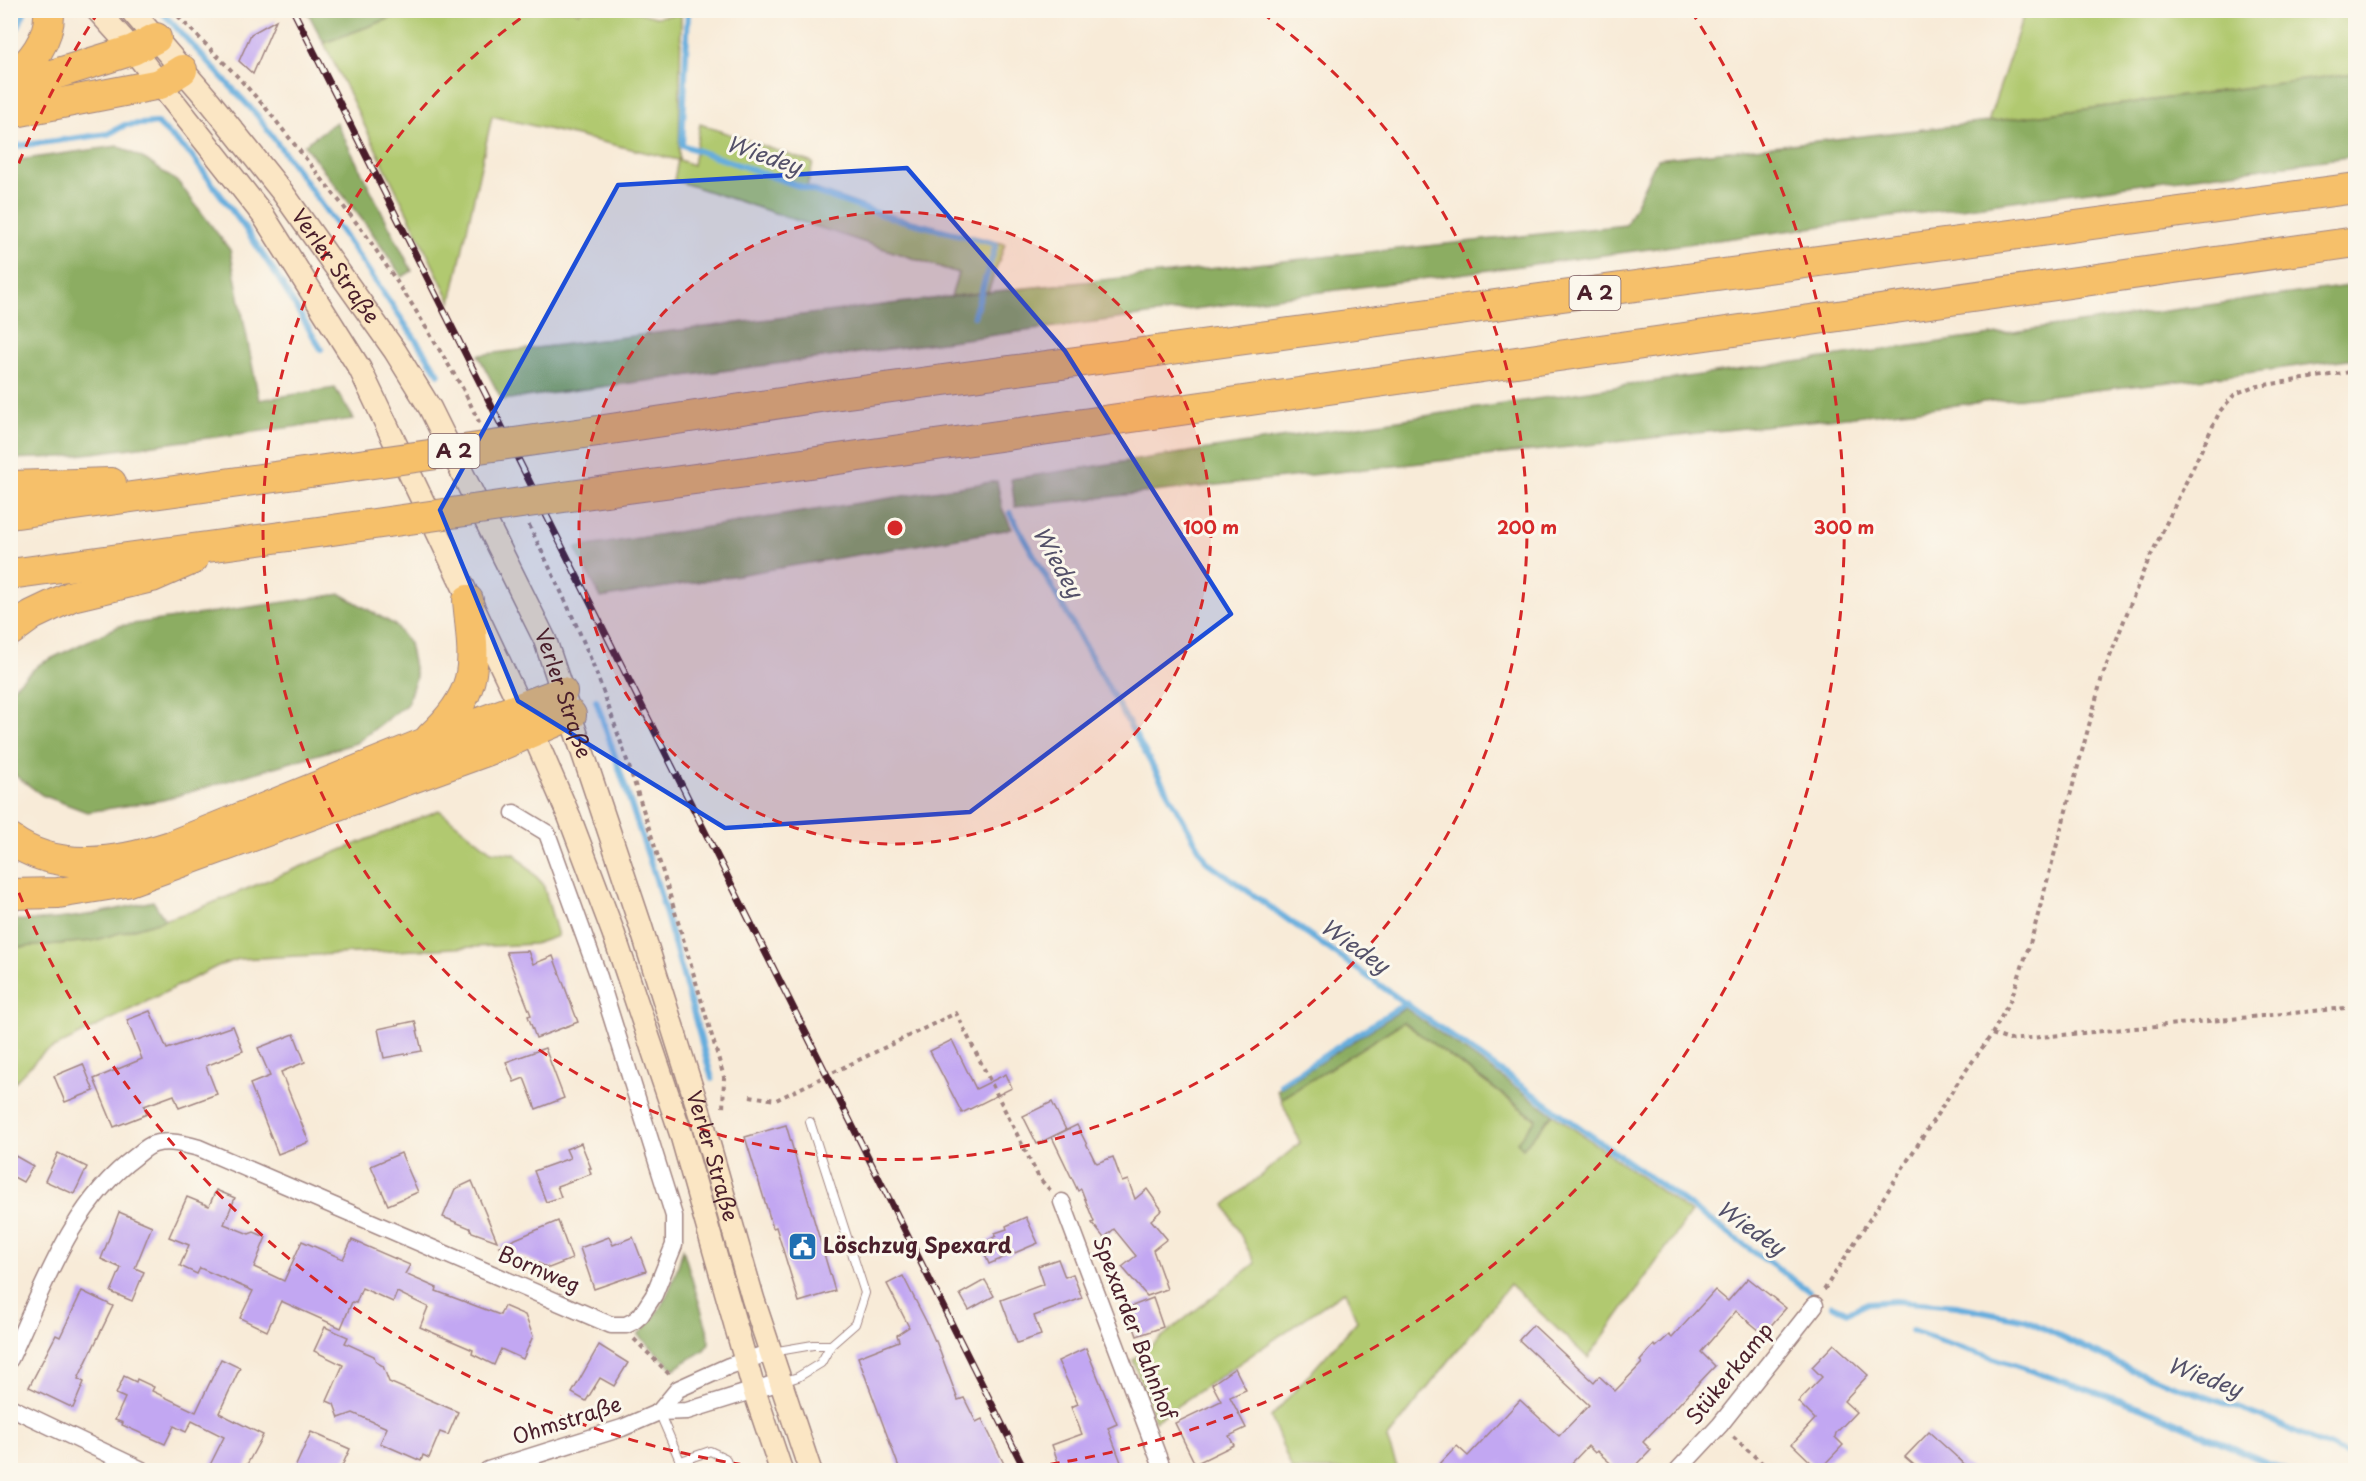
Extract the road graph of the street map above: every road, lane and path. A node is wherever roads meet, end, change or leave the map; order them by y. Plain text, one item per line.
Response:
1 (49, 10) edge
2 (97, 10) edge
3 (131, 10) edge
4 (144, 44) junction
5 (171, 77) junction
6 (10, 81) edge
7 (10, 88) edge
8 (10, 113) edge
9 (2355, 188) edge
10 (2355, 242) edge
11 (2355, 371) edge
12 (249, 480) junction
13 (10, 486) edge
14 (10, 514) edge
15 (228, 544) junction
16 (10, 574) edge
17 (468, 600) junction
18 (10, 631) edge
19 (567, 703) junction
20 (527, 719) junction
21 (425, 743) junction
22 (514, 813) dead end
23 (10, 839) edge
24 (10, 894) edge
25 (2355, 1007) edge
26 (1992, 1034) junction
27 (750, 1096) dead end
28 (810, 1122) dead end
29 (1062, 1202) joint
30 (1815, 1305) joint
31 (626, 1325) junction
32 (831, 1345) junction
33 (771, 1352) junction
34 (10, 1359) edge
35 (746, 1360) junction
36 (671, 1376) dead end
37 (780, 1382) junction
38 (754, 1390) junction
39 (10, 1407) edge
40 (659, 1412) junction
41 (1720, 1425) junction
42 (681, 1461) junction
43 (142, 1470) edge
44 (488, 1470) edge
45 (684, 1470) edge
46 (730, 1470) edge
47 (781, 1470) edge
48 (810, 1470) edge
49 (1164, 1470) edge
50 (1678, 1470) edge
51 (1770, 1470) edge

1 - 6 highway
2 - 4 main road, Verler Straße
3 - 4 main road, Verler Straße
4 - 5 main road, Verler Straße
4 - 7 highway
5 - 8 highway
5 - 17 main road, Verler Straße
5 - 19 main road, Verler Straße
9 - 12 highway, A 2, bridge
10 - 15 highway, bridge
11 - 26 path
12 - 13 highway
12 - 14 highway, A 2
15 - 16 highway
15 - 18 highway
17 - 20 main road, Verler Straße
17 - 21 highway
19 - 20 highway
19 - 33 main road, Verler Straße
20 - 21 highway
20 - 24 highway
20 - 35 main road, Verler Straße
21 - 23 highway
22 - 31 street
25 - 26 path
26 - 30 path
27 - 29 path
28 - 32 lane
29 - 49 street, Spexarder Bahnhof
30 - 41 street, Stükerkamp
31 - 34 street, Bornweg
31 - 36 path
32 - 33 lane
32 - 37 lane
33 - 35 street, Ohmstraße
33 - 37 main road, Verler Straße
35 - 38 main road, Verler Straße
35 - 40 street, Ohmstraße
37 - 38 street, Ohmstraße
37 - 48 main road, Verler Straße
38 - 40 street, Ohmstraße
38 - 47 main road, Verler Straße
39 - 43 street
40 - 42 lane
40 - 44 street, Ohmstraße
41 - 50 street, Stükerkamp
41 - 51 path
42 - 45 lane
42 - 46 lane

